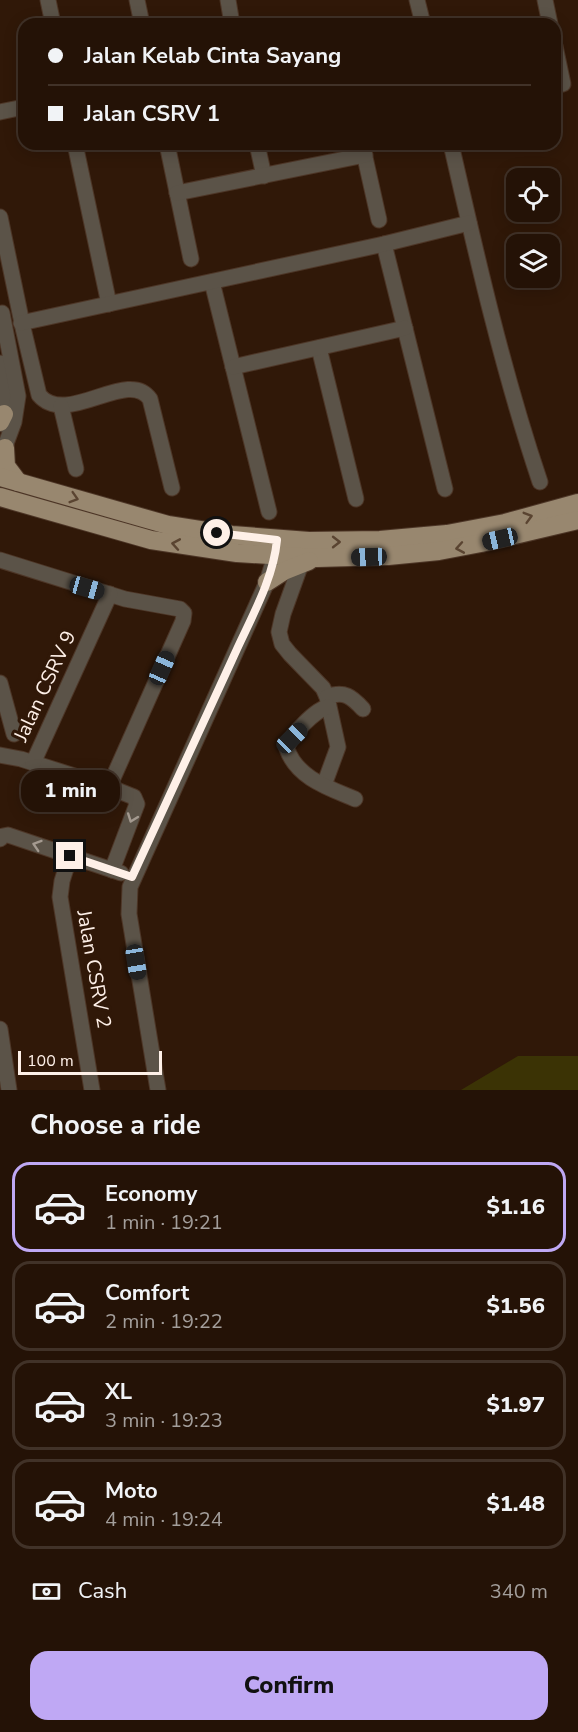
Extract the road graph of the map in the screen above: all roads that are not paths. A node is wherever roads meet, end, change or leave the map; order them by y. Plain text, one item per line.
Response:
1 (48, 0) edge
2 (137, 0) edge
3 (228, 0) edge
4 (417, 0) edge
5 (545, 0) edge
6 (52, 18) edge
7 (141, 18) edge
8 (231, 18) edge
9 (422, 18) edge
10 (549, 18) edge
11 (561, 74) edge
12 (563, 84) dead end
13 (18, 108) edge
14 (0, 112) edge
15 (76, 150) edge
16 (168, 150) edge
17 (258, 150) edge
18 (360, 150) edge
19 (364, 150) edge
20 (452, 150) edge
21 (264, 176) junction
22 (177, 193) junction
23 (0, 217) edge
24 (379, 220) dead end
25 (469, 223) junction
26 (384, 244) junction
27 (191, 260) dead end
28 (212, 282) junction
29 (109, 304) junction
30 (1, 313) edge
31 (21, 320) junction
32 (405, 328) junction
33 (5, 334) junction
34 (319, 348) junction
35 (0, 363) edge
36 (233, 366) junction
37 (61, 406) junction
38 (2, 418) edge
39 (2, 447) edge
40 (76, 469) dead end
41 (9, 479) edge
42 (540, 482) dead end
43 (172, 488) dead end
44 (445, 489) dead end
45 (0, 497) edge
46 (356, 499) dead end
47 (578, 503) edge
48 (268, 512) dead end
49 (578, 520) edge
50 (276, 548) junction
51 (237, 553) junction
52 (0, 560) edge
53 (309, 561) junction
54 (265, 586) junction
55 (110, 594) junction
56 (0, 683) edge
57 (328, 702) junction
58 (363, 709) dead end
59 (15, 734) dead end
60 (0, 755) edge
61 (33, 763) junction
62 (324, 785) junction
63 (108, 787) junction
64 (355, 799) dead end
65 (0, 839) edge
66 (121, 848) junction
67 (70, 856) junction
68 (141, 858) junction
69 (112, 870) junction
70 (132, 877) junction
71 (0, 1029) edge
72 (9, 1090) edge
73 (92, 1090) edge
74 (158, 1090) edge

1 - 6 street
2 - 7 street
3 - 8 street
4 - 9 street
5 - 10 street
11 - 12 street
13 - 14 street
15 - 29 street
16 - 22 street
17 - 21 street
18 - 21 street
19 - 24 street
20 - 25 street
21 - 22 street
22 - 27 street
23 - 31 street
25 - 26 street
25 - 42 street
26 - 28 street
26 - 32 street
28 - 29 street
28 - 36 street
29 - 31 street
30 - 31 street
30 - 33 street
31 - 33 street
31 - 37 street
32 - 34 street
32 - 44 street
33 - 39 street
34 - 36 street
34 - 46 street
35 - 38 street
36 - 48 street
37 - 40 street
37 - 43 street
38 - 39 street
39 - 41 main road
41 -> 50 main road
51 -> 45 main road
50 -> 47 main road
49 -> 53 main road
50 - 51 main road
50 - 53 main road
50 - 54 street
51 - 54 main road
52 - 55 street
53 - 54 main road
53 - 57 street
54 - 68 street
55 - 61 street, Jalan CSRV 9
55 - 63 street
56 - 59 street
57 - 58 street
57 - 62 street
57 - 62 street
60 - 61 street
61 - 63 street
62 - 64 street
63 -> 66 street
67 -> 65 street
66 - 68 street
66 - 69 street
67 - 69 street
67 - 73 street, Jalan CSRV 2
68 - 70 street
69 - 70 street
70 - 74 street
71 - 72 street

